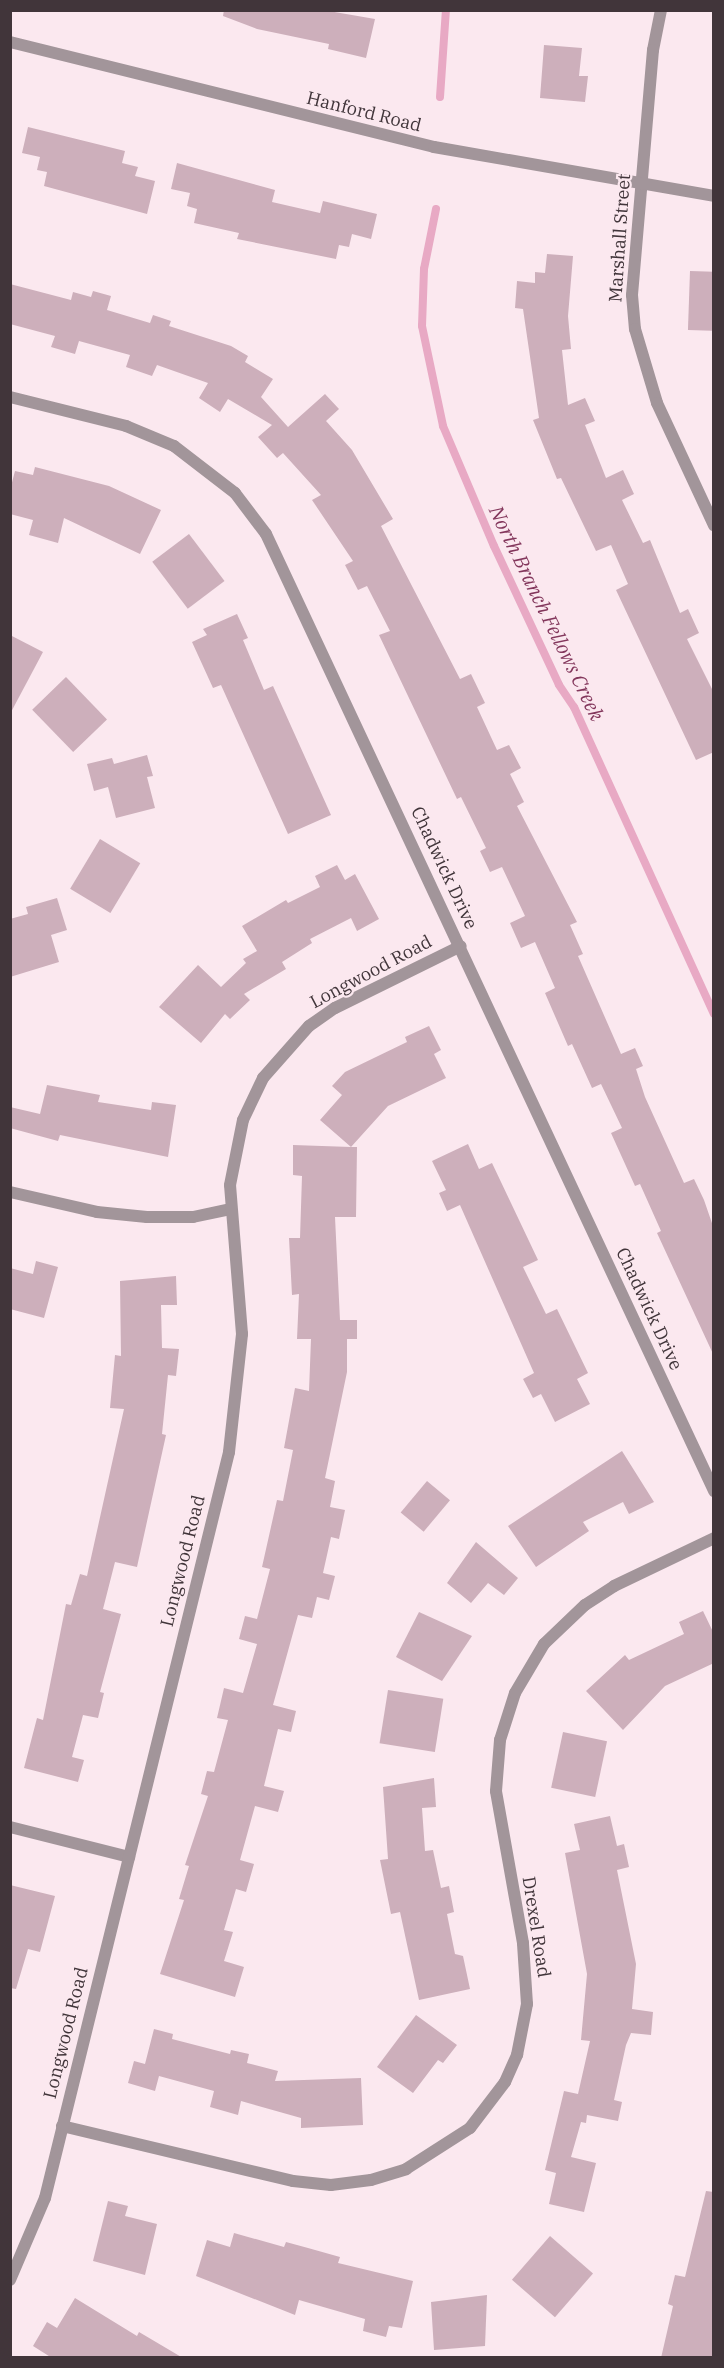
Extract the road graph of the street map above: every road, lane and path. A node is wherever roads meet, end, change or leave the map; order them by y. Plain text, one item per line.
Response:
1 (661, 10) edge
2 (10, 42) edge
3 (642, 185) junction
4 (714, 195) edge
5 (10, 397) edge
6 (714, 525) edge
7 (461, 946) junction
8 (10, 1192) edge
9 (230, 1209) junction
10 (714, 1491) edge
11 (714, 1538) edge
12 (10, 1827) edge
13 (129, 1857) junction
14 (62, 2126) junction
15 (10, 2280) edge

1 - 3 street, Marshall Street
2 - 3 street, Hanford Road
3 - 4 street, Hanford Road
3 - 6 street, Marshall Street
5 - 7 street, Chadwick Drive
7 - 9 street, Longwood Road
7 - 10 street, Chadwick Drive
8 - 9 street
9 - 13 street, Longwood Road
11 - 14 street, Drexel Road
12 - 13 street
13 - 14 street, Longwood Road
14 - 15 street, Longwood Road

